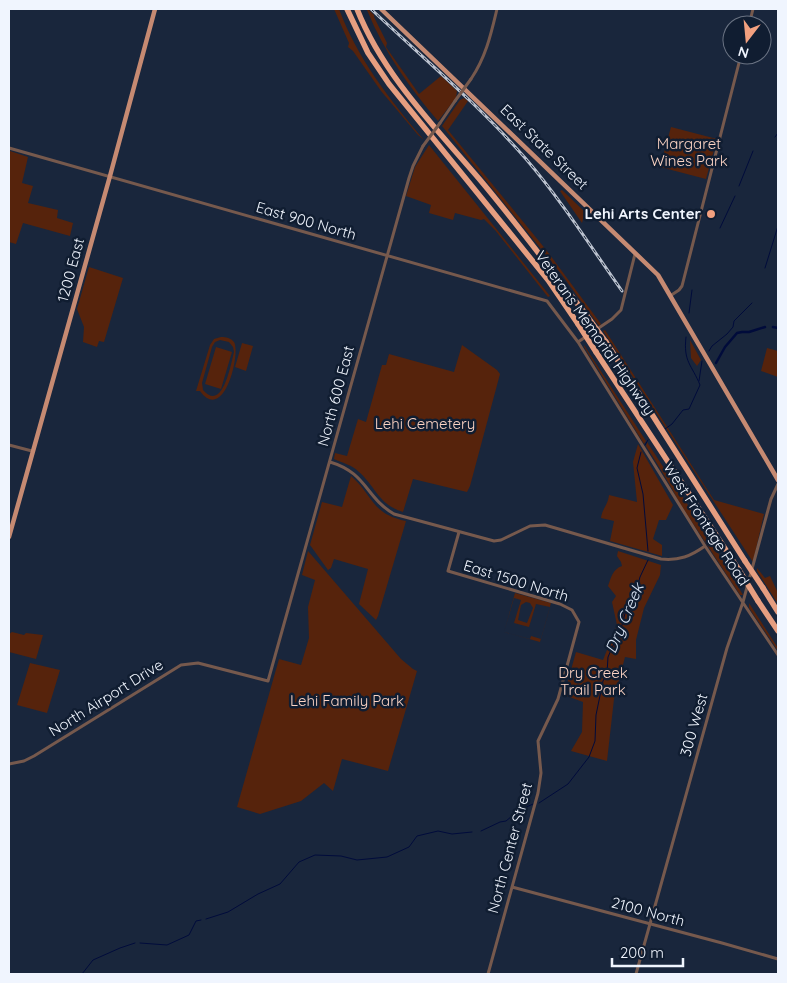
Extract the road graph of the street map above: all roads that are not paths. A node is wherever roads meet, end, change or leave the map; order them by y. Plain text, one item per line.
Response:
1 (155, 9) edge
2 (347, 9) edge
3 (357, 9) edge
4 (381, 9) edge
5 (497, 9) edge
6 (738, 65) edge
7 (9, 148) edge
8 (110, 176) junction
9 (636, 252) junction
10 (388, 256) junction
11 (670, 296) junction
12 (578, 342) junction
13 (9, 445) edge
14 (32, 451) junction
15 (330, 462) junction
16 (778, 480) edge
17 (778, 484) edge
18 (459, 532) junction
19 (9, 537) edge
20 (705, 546) junction
21 (744, 602) junction
22 (778, 612) edge
23 (575, 614) joint
24 (778, 631) edge
25 (778, 655) edge
26 (190, 663) joint
27 (9, 764) edge
28 (512, 887) junction
29 (650, 924) junction
30 (778, 959) edge
31 (488, 974) edge
32 (636, 974) edge

1 - 8 main road, 1200 East
2 - 24 highway, Veterans Memorial Highway, bridge
3 - 22 highway, Veterans Memorial Highway, bridge
4 - 9 main road, East State Street
5 - 10 street, North 600 East, bridge
6 - 11 street
7 - 8 street, East 900 North
8 - 10 street, East 900 North
8 - 14 main road, 1200 East
9 - 11 main road, East State Street
9 - 12 street
10 - 12 street, East 900 North
10 - 15 street, North 600 East
11 - 16 main road, East State Street
12 - 20 street, West Frontage Road
13 - 14 street
14 - 19 main road, 1200 East
15 - 18 street
15 - 26 street, North 600 East
17 - 21 street, 300 West
18 - 20 street
18 - 23 street, East 1500 North
20 - 21 street, West Frontage Road
21 - 25 street, West Frontage Road
21 - 29 street, 300 West
23 - 28 street, North Center Street
26 - 27 street, North Airport Drive
28 - 29 street, 2100 North
28 - 31 street, North Center Street
29 - 30 street, 2100 North
29 - 32 street, 300 West

